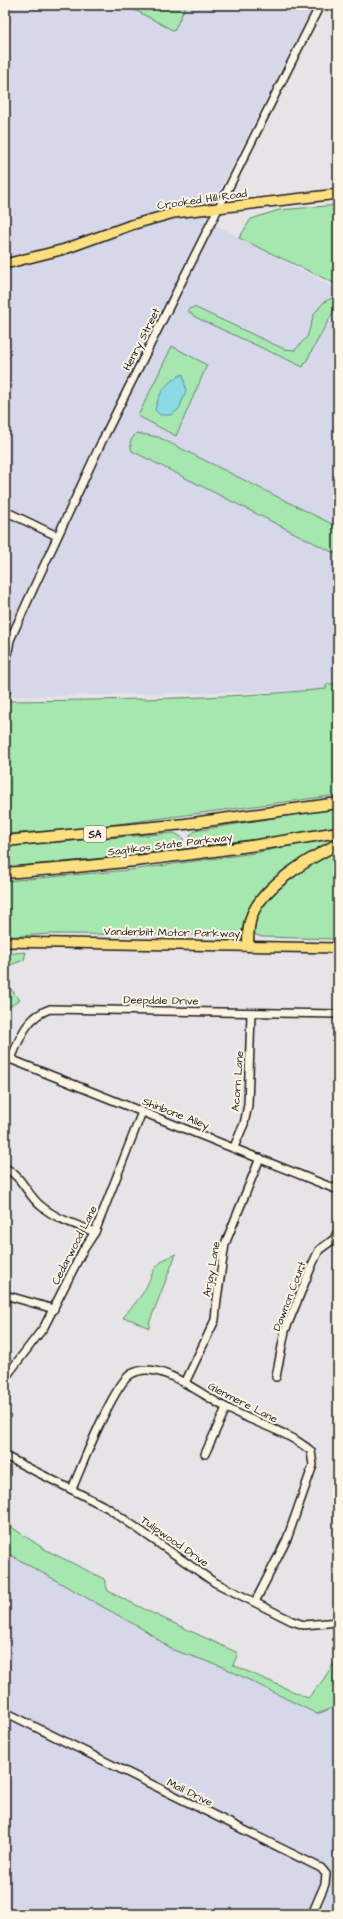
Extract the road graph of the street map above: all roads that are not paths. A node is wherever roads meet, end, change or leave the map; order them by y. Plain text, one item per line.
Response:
1 (320, 5) edge
2 (338, 194) edge
3 (219, 207) junction
4 (5, 264) edge
5 (5, 511) edge
6 (57, 536) junction
7 (6, 691) dead end
8 (338, 803) edge
9 (338, 832) edge
10 (5, 841) edge
11 (338, 844) edge
12 (72, 867) junction
13 (5, 873) edge
14 (5, 878) edge
15 (5, 942) edge
16 (248, 946) junction
17 (338, 948) edge
18 (251, 1014) junction
19 (338, 1014) edge
20 (8, 1058) edge
21 (142, 1112) junction
22 (234, 1147) junction
23 (260, 1158) junction
24 (5, 1168) edge
25 (338, 1190) edge
26 (95, 1232) junction
27 (338, 1232) edge
28 (5, 1295) edge
29 (54, 1309) junction
30 (276, 1377) dead end
31 (5, 1378) edge
32 (185, 1383) junction
33 (226, 1408) junction
34 (205, 1454) dead end
35 (5, 1456) edge
36 (72, 1489) junction
37 (255, 1602) junction
38 (338, 1622) edge
39 (6, 1716) edge
40 (312, 1914) edge

1 - 3 street, Henry Street
2 - 3 main road, Crooked Hill Road
3 - 4 main road, Crooked Hill Road
3 - 6 street, Henry Street
5 - 6 street
6 - 7 street, Henry Street
8 - 10 highway, Sagtikos State Parkway / SA
9 - 12 highway, Sagtikos State Parkway
11 - 16 highway
12 - 13 highway, Sagtikos State Parkway
12 - 14 highway
15 - 16 main road, Vanderbilt Motor Parkway
16 - 17 main road, Vanderbilt Motor Parkway
18 - 19 street, Deepdale Drive
18 - 20 street, Deepdale Drive
18 - 22 street, Acorn Lane
20 - 21 street, Shinbone Alley
21 - 22 street, Shinbone Alley
21 - 26 street, Cedarwood Lane
22 - 23 street, Shinbone Alley
23 - 25 street, Shinbone Alley
23 - 32 street, Arjay Lane
24 - 26 street
26 - 29 street, Cedarwood Lane
27 - 30 street, Dawnon Court
28 - 29 street
29 - 31 street, Cedarwood Lane
32 - 33 street, Glenmere Lane
32 - 36 street, Glenmere Lane
33 - 34 street
33 - 37 street, Glenmere Lane
35 - 36 street, Tulipwood Drive
36 - 37 street, Tulipwood Drive
37 - 38 street, Tulipwood Drive
39 - 40 street, Mall Drive

